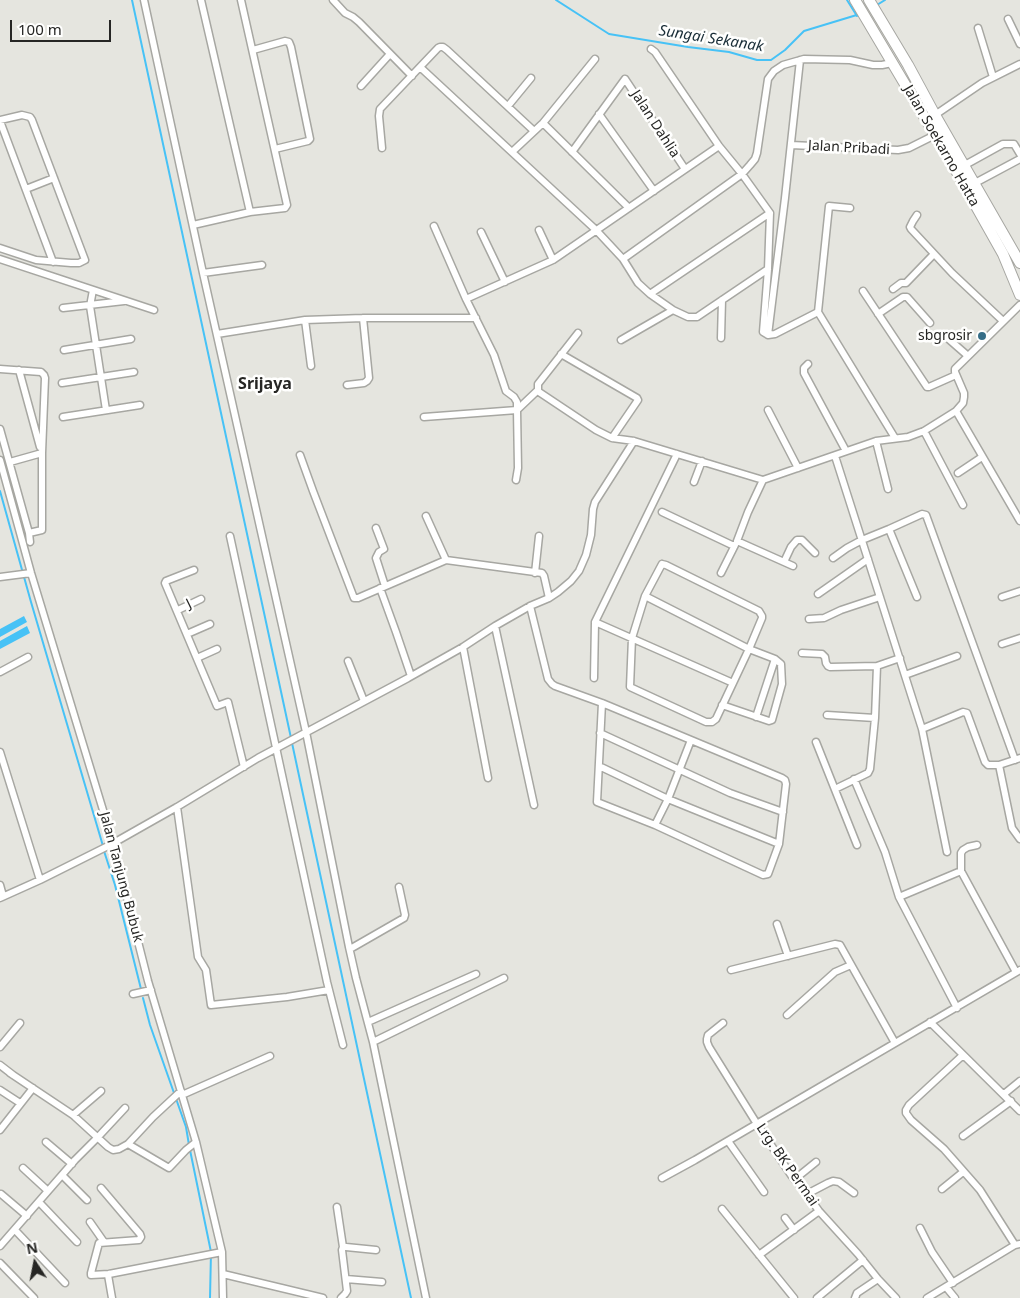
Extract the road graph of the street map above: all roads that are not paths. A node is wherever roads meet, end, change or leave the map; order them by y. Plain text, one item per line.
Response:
1 (144, 0) edge
2 (201, 0) edge
3 (241, 0) edge
4 (333, 0) edge
5 (870, 1) edge
6 (858, 4) edge
7 (1008, 19) dead end
8 (978, 28) dead end
9 (1020, 44) edge
10 (651, 49) dead end
11 (253, 50) junction
12 (390, 54) junction
13 (595, 58) dead end
14 (800, 60) junction
15 (892, 63) junction
16 (1020, 64) edge
17 (420, 66) junction
18 (412, 76) junction
19 (994, 77) junction
20 (531, 78) dead end
21 (361, 86) dead end
22 (508, 106) junction
23 (600, 114) junction
24 (935, 115) junction
25 (0, 120) edge
26 (542, 123) junction
27 (534, 131) junction
28 (935, 135) junction
29 (791, 145) junction
30 (719, 146) junction
31 (382, 148) dead end
32 (275, 149) junction
33 (512, 152) junction
34 (572, 152) junction
35 (1020, 154) edge
36 (1020, 159) edge
37 (965, 165) junction
38 (685, 169) junction
39 (742, 174) junction
40 (54, 178) junction
41 (975, 183) junction
42 (26, 189) junction
43 (654, 190) junction
44 (629, 208) junction
45 (850, 208) dead end
46 (250, 212) junction
47 (770, 213) junction
48 (917, 215) dead end
49 (193, 225) junction
50 (434, 226) dead end
51 (540, 230) dead end
52 (596, 230) junction
53 (481, 232) dead end
54 (0, 248) edge
55 (1016, 250) edge
56 (934, 254) junction
57 (0, 259) edge
58 (623, 259) junction
59 (553, 260) junction
60 (53, 262) junction
61 (1020, 262) edge
62 (262, 265) dead end
63 (768, 269) junction
64 (203, 273) junction
65 (505, 282) junction
66 (893, 289) dead end
67 (93, 290) junction
68 (862, 291) dead end
69 (650, 294) junction
70 (1020, 295) edge
71 (466, 299) junction
72 (125, 300) junction
73 (722, 300) junction
74 (1020, 305) edge
75 (90, 306) junction
76 (63, 308) dead end
77 (154, 310) dead end
78 (673, 310) junction
79 (818, 312) junction
80 (878, 314) junction
81 (363, 318) junction
82 (476, 318) junction
83 (305, 320) junction
84 (1004, 321) junction
85 (930, 323) dead end
86 (578, 333) dead end
87 (217, 334) junction
88 (944, 334) dead end
89 (768, 335) junction
90 (721, 338) dead end
91 (131, 339) dead end
92 (621, 340) dead end
93 (96, 346) junction
94 (64, 350) dead end
95 (561, 354) junction
96 (968, 356) junction
97 (808, 364) dead end
98 (311, 366) dead end
99 (0, 369) edge
100 (20, 370) junction
101 (134, 372) dead end
102 (956, 375) junction
103 (101, 378) junction
104 (62, 383) dead end
105 (347, 385) dead end
106 (538, 390) junction
107 (140, 405) dead end
108 (106, 410) junction
109 (517, 410) junction
110 (768, 410) dead end
111 (956, 411) junction
112 (63, 417) dead end
113 (424, 417) dead end
114 (0, 429) edge
115 (924, 431) junction
116 (612, 438) junction
117 (895, 438) junction
118 (634, 441) junction
119 (876, 441) junction
120 (846, 451) junction
121 (42, 453) junction
122 (300, 454) dead end
123 (677, 454) junction
124 (835, 456) junction
125 (982, 457) junction
126 (0, 460) edge
127 (9, 460) junction
128 (702, 461) junction
129 (798, 468) junction
130 (958, 473) dead end
131 (516, 480) dead end
132 (763, 480) junction
133 (694, 482) dead end
134 (888, 489) dead end
135 (964, 505) dead end
136 (662, 512) dead end
137 (426, 516) dead end
138 (1020, 521) edge
139 (376, 528) dead end
140 (890, 529) junction
141 (230, 536) dead end
142 (539, 536) dead end
143 (29, 537) junction
144 (22, 540) junction
145 (862, 540) junction
146 (736, 544) junction
147 (815, 553) dead end
148 (833, 558) dead end
149 (868, 559) junction
150 (446, 560) junction
151 (784, 562) junction
152 (793, 566) dead end
153 (194, 570) dead end
154 (28, 573) junction
155 (535, 573) junction
156 (722, 573) dead end
157 (0, 577) edge
158 (382, 587) junction
159 (1020, 592) edge
160 (818, 594) dead end
161 (646, 596) junction
162 (880, 597) junction
163 (917, 597) dead end
164 (1002, 597) dead end
165 (549, 598) junction
166 (201, 599) dead end
167 (530, 606) junction
168 (178, 610) junction
169 (809, 619) dead end
170 (595, 622) junction
171 (210, 624) dead end
172 (495, 626) junction
173 (188, 634) junction
174 (632, 638) junction
175 (1020, 638) edge
176 (1002, 644) dead end
177 (463, 647) junction
178 (217, 649) dead end
179 (749, 649) junction
180 (802, 653) dead end
181 (957, 656) dead end
182 (28, 657) dead end
183 (197, 658) junction
184 (900, 658) junction
185 (775, 659) junction
186 (348, 661) dead end
187 (877, 666) junction
188 (0, 672) edge
189 (905, 675) junction
190 (411, 676) junction
191 (594, 678) dead end
192 (733, 683) junction
193 (364, 701) junction
194 (602, 703) junction
195 (722, 705) junction
196 (827, 716) dead end
197 (756, 717) junction
198 (875, 718) junction
199 (922, 729) junction
200 (304, 733) junction
201 (600, 733) junction
202 (691, 740) junction
203 (816, 742) dead end
204 (279, 748) junction
205 (0, 752) edge
206 (1017, 759) edge
207 (999, 765) junction
208 (599, 766) junction
209 (244, 767) junction
210 (680, 770) junction
211 (488, 778) dead end
212 (854, 779) junction
213 (835, 789) junction
214 (668, 799) junction
215 (534, 805) dead end
216 (177, 807) junction
217 (783, 812) junction
218 (655, 825) junction
219 (1020, 839) edge
220 (112, 844) junction
221 (779, 844) junction
222 (857, 846) dead end
223 (977, 846) dead end
224 (947, 852) dead end
225 (961, 871) junction
226 (40, 880) junction
227 (0, 885) edge
228 (399, 888) dead end
229 (2, 897) edge
230 (899, 898) junction
231 (777, 924) dead end
232 (350, 949) junction
233 (788, 956) junction
234 (851, 965) junction
235 (732, 970) dead end
236 (1018, 971) edge
237 (476, 974) dead end
238 (504, 978) dead end
239 (151, 990) junction
240 (329, 990) junction
241 (133, 994) dead end
242 (957, 1008) junction
243 (787, 1015) dead end
244 (368, 1022) junction
245 (930, 1022) junction
246 (20, 1023) dead end
247 (722, 1023) dead end
248 (373, 1042) junction
249 (895, 1043) junction
250 (343, 1045) dead end
251 (0, 1047) edge
252 (963, 1055) junction
253 (270, 1056) dead end
254 (0, 1065) edge
255 (1020, 1081) edge
256 (34, 1088) junction
257 (0, 1090) edge
258 (101, 1090) dead end
259 (180, 1093) junction
260 (1004, 1094) junction
261 (1011, 1101) junction
262 (20, 1103) junction
263 (125, 1108) dead end
264 (1020, 1111) edge
265 (73, 1115) junction
266 (757, 1124) junction
267 (0, 1130) edge
268 (962, 1136) dead end
269 (98, 1138) junction
270 (728, 1141) junction
271 (46, 1142) dead end
272 (195, 1143) junction
273 (128, 1144) junction
274 (816, 1162) dead end
275 (72, 1164) junction
276 (23, 1168) dead end
277 (963, 1172) junction
278 (62, 1175) junction
279 (662, 1178) dead end
280 (794, 1179) junction
281 (101, 1188) dead end
282 (942, 1190) dead end
283 (48, 1191) junction
284 (764, 1192) dead end
285 (854, 1193) dead end
286 (1, 1194) edge
287 (807, 1194) junction
288 (87, 1200) dead end
289 (39, 1202) junction
290 (337, 1207) dead end
291 (722, 1209) dead end
292 (819, 1211) junction
293 (27, 1216) junction
294 (785, 1218) dead end
295 (90, 1222) dead end
296 (920, 1228) dead end
297 (14, 1230) junction
298 (794, 1230) junction
299 (77, 1242) dead end
300 (104, 1242) junction
301 (1, 1244) edge
302 (1018, 1244) edge
303 (343, 1247) junction
304 (376, 1250) dead end
305 (219, 1253) junction
306 (759, 1255) junction
307 (863, 1260) junction
308 (0, 1263) edge
309 (109, 1274) junction
310 (223, 1274) junction
311 (346, 1279) junction
312 (878, 1279) junction
313 (382, 1282) dead end
314 (66, 1283) dead end
315 (953, 1283) junction
316 (946, 1287) junction
317 (34, 1298) edge
318 (112, 1298) edge
319 (223, 1298) edge
320 (322, 1298) edge
321 (340, 1298) edge
322 (426, 1298) edge
323 (794, 1298) edge
324 (817, 1298) edge
325 (855, 1298) edge
326 (896, 1298) edge
327 (927, 1298) edge
328 (955, 1298) edge

1 - 49 street
2 - 46 street
3 - 11 street
4 - 12 street
5 - 24 highway, Jalan Soekarno Hatta
6 - 15 highway, Jalan Soekarno Hatta
7 - 9 street
8 - 19 street
10 - 30 street
11 - 32 street
11 - 32 street
12 - 18 street
12 - 21 street
13 - 26 street
14 - 15 street
14 - 29 street
14 - 39 street
15 - 28 highway, Jalan Soekarno Hatta
16 - 19 street
17 - 18 street
17 - 22 street
17 - 33 street
18 - 31 street
19 - 24 street
20 - 22 street
22 - 27 street
23 - 34 street
23 - 38 street, Jalan Dahlia
23 - 43 street
24 - 37 highway, Jalan Soekarno Hatta
25 - 40 street
25 - 42 street
26 - 27 street
26 - 34 street
27 - 33 street
28 - 29 street, Jalan Pribadi
28 - 70 highway, Jalan Soekarno Hatta
29 - 89 street
30 - 38 street
30 - 39 street
32 - 46 street
33 - 52 street
34 - 44 street
35 - 37 street
36 - 41 street
37 - 41 highway, Jalan Soekarno Hatta
38 - 43 street
39 - 47 street
39 - 58 street
40 - 42 street
40 - 60 street
41 - 55 highway, Jalan Soekarno Hatta
42 - 60 street
43 - 44 street
44 - 52 street
45 - 79 street
46 - 49 street
47 - 63 street
47 - 69 street
48 - 56 street
49 - 64 street
50 - 71 street
51 - 59 street
52 - 58 street
52 - 59 street
53 - 65 street
54 - 60 street
55 - 61 highway, Jalan Soekarno Hatta
56 - 66 street
56 - 84 street
57 - 67 street
58 - 69 street
59 - 65 street
62 - 64 street
63 - 73 street
63 - 89 street
64 - 87 street
65 - 71 street
67 - 72 street
67 - 75 street
68 - 80 street
69 - 78 street
71 - 82 street
72 - 75 street
72 - 77 street
73 - 78 street
73 - 90 street
74 - 84 street
75 - 76 street
75 - 93 street
78 - 92 street
79 - 89 street
79 - 117 street
80 - 85 street
80 - 102 street
81 - 82 street
81 - 83 street
81 - 105 street
82 - 109 street
83 - 87 street
83 - 98 street
84 - 96 street
86 - 95 street
87 - 200 street
88 - 96 street
91 - 93 street
93 - 94 street
93 - 103 street
95 - 106 street
95 - 116 street
96 - 102 street
97 - 120 street
99 - 100 street
100 - 121 street
100 - 121 street
101 - 103 street
102 - 111 street
103 - 104 street
103 - 108 street
106 - 109 street
106 - 116 street
107 - 108 street
108 - 112 street
109 - 113 street
109 - 131 street
110 - 129 street
111 - 115 street
111 - 125 street
114 - 127 street
115 - 117 street
115 - 135 street
116 - 118 street
117 - 119 street
118 - 123 street
118 - 165 street
119 - 120 street
119 - 134 street
120 - 124 street
121 - 127 street
121 - 143 street
122 - 158 street
123 - 128 street
123 - 170 street
124 - 129 street
124 - 145 street
125 - 130 street
125 - 138 street
126 - 127 street
126 - 144 street, Jalan Tanjung Bubuk
127 - 143 street
128 - 132 street
128 - 133 street
129 - 132 street
132 - 146 street
136 - 146 street
137 - 150 street
139 - 158 street
140 - 145 street
140 - 163 street
140 - 206 street
141 - 204 street
142 - 155 street
143 - 144 street
144 - 154 street, Jalan Tanjung Bubuk
145 - 148 street
145 - 149 street
146 - 151 street
146 - 156 street
147 - 151 street
149 - 160 street
149 - 162 street
150 - 155 street
150 - 158 street
151 - 152 street
153 - 168 street
154 - 157 street
154 - 220 street, Jalan Tanjung Bubuk
155 - 165 street
158 - 190 street
159 - 164 street
161 - 174 street
161 - 179 street
161 - 179 street
162 - 169 street
162 - 184 street
165 - 167 street
166 - 168 street, J
167 - 172 street
167 - 194 street
168 - 173 street
170 - 174 street
170 - 191 street
171 - 173 street
172 - 177 street
172 - 215 street
173 - 183 street
174 - 192 street
174 - 195 street
175 - 176 street
177 - 190 street
177 - 211 street
178 - 183 street
179 - 185 street
179 - 192 street
180 - 187 street
181 - 189 street
182 - 188 street
183 - 209 street
184 - 187 street
184 - 189 street
185 - 197 street
185 - 197 street
186 - 193 street
187 - 198 street
189 - 199 street
190 - 193 street
192 - 195 street
193 - 200 street
194 - 201 street
194 - 202 street
195 - 197 street
196 - 198 street
198 - 212 street
199 - 207 street
199 - 224 street
200 - 204 street
200 - 232 street
201 - 208 street
201 - 210 street
202 - 210 street
202 - 217 street
203 - 213 street
204 - 209 street
204 - 240 street
205 - 226 street
206 - 207 street
207 - 219 street
208 - 214 street
208 - 218 street
209 - 216 street
210 - 214 street
210 - 217 street
212 - 213 street
212 - 230 street
213 - 222 street
214 - 218 street
214 - 221 street
216 - 220 street
216 - 240 street
217 - 221 street
218 - 221 street
220 - 226 street
220 - 239 street, Jalan Tanjung Bubuk
223 - 225 street
225 - 230 street
225 - 236 street
226 - 229 street
227 - 229 street
228 - 232 street
230 - 242 street
231 - 233 street
232 - 244 street
233 - 234 street
233 - 235 street
234 - 243 street
234 - 249 street
236 - 242 street
237 - 244 street
238 - 248 street
239 - 241 street
239 - 259 street, Jalan Tanjung Bubuk
240 - 250 street
242 - 245 street
244 - 248 street
245 - 249 street
245 - 252 street
246 - 251 street
247 - 266 street, Lrg. BK Permai
248 - 322 street
249 - 266 street
252 - 260 street
252 - 277 street
253 - 259 street
254 - 256 street
255 - 260 street
256 - 262 street
256 - 265 street
257 - 262 street
258 - 265 street
259 - 272 street, Jalan Tanjung Bubuk
259 - 273 street
260 - 261 street
261 - 264 street
261 - 268 street
262 - 267 street
263 - 269 street
265 - 269 street
266 - 270 street
266 - 280 street, Lrg. BK Permai
269 - 273 street
269 - 275 street
270 - 279 street
270 - 284 street
271 - 275 street
272 - 273 street
272 - 305 street, Jalan Tanjung Bubuk
274 - 280 street
275 - 278 street
276 - 283 street
277 - 282 street
277 - 302 street
278 - 283 street
278 - 288 street
280 - 287 street, Lrg. BK Permai
281 - 300 street
283 - 289 street
285 - 287 street
286 - 293 street
287 - 292 street, Lrg. BK Permai
289 - 293 street
289 - 299 street
290 - 303 street
291 - 306 street
292 - 298 street
292 - 307 street, Lrg. BK Permai
293 - 297 street
294 - 298 street
295 - 300 street
296 - 315 street
297 - 301 street
297 - 314 street
298 - 306 street
300 - 309 street
302 - 315 street
303 - 304 street
303 - 311 street
305 - 309 street
305 - 310 street, Jalan Tanjung Bubuk
306 - 323 street
307 - 312 street, Lrg. BK Permai
307 - 324 street
308 - 317 street
309 - 318 street
310 - 319 street, Jalan Tanjung Bubuk
310 - 320 street
311 - 313 street
311 - 321 street
312 - 325 street
312 - 326 street, Lrg. BK Permai
315 - 316 street
316 - 327 street
316 - 328 street

